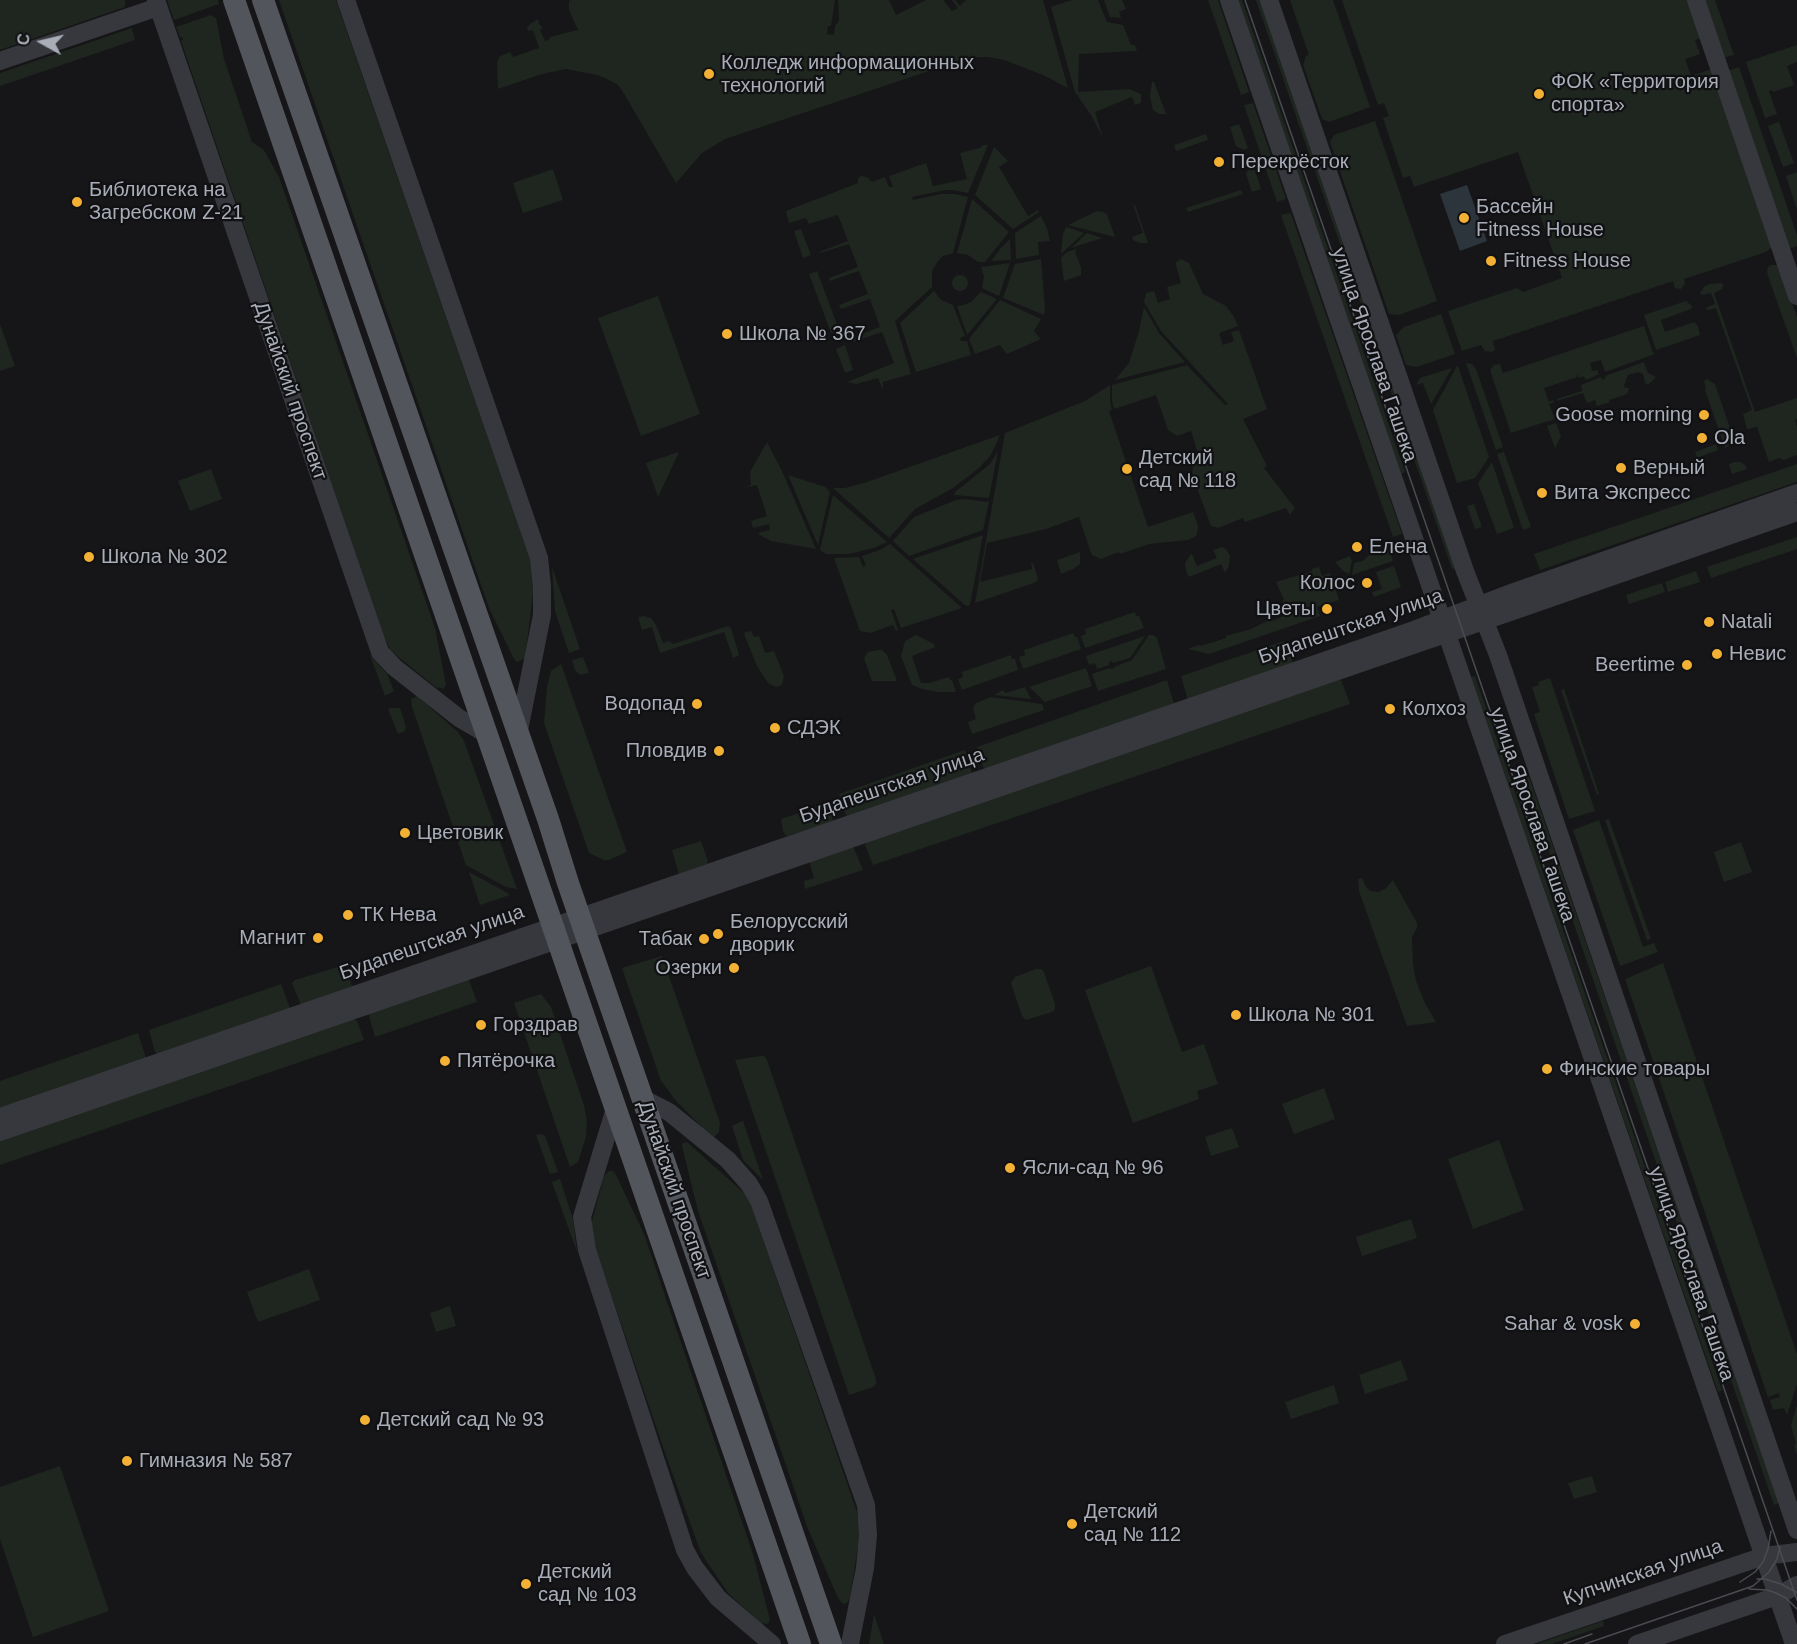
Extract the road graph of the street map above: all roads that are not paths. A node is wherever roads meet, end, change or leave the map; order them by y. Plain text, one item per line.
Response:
1 (234, 0) edge
2 (263, 0) edge
3 (346, 0) edge
4 (1229, 0) edge
5 (1269, 0) edge
6 (1696, 0) edge
7 (157, 3) edge
8 (0, 62) edge
9 (1797, 296) edge
10 (1797, 493) edge
11 (1797, 512) edge
12 (1481, 613) junction
13 (1444, 627) junction
14 (488, 735) junction
15 (518, 735) junction
16 (582, 923) junction
17 (556, 932) junction
18 (642, 1098) junction
19 (616, 1105) junction
20 (0, 1117) edge
21 (0, 1132) edge
22 (1797, 1530) edge
23 (1797, 1552) edge
24 (1764, 1556) junction
25 (1797, 1585) edge
26 (1778, 1596) junction
27 (772, 1644) edge
28 (800, 1644) edge
29 (831, 1644) edge
30 (850, 1644) edge
31 (1505, 1644) edge
32 (1637, 1644) edge
33 (1794, 1644) edge

1 - 14 main road, Дунайский проспект
2 - 15 main road, Дунайский проспект
3 - 15 street
4 - 13 street, улица Ярослава Гашека
5 - 12 street, улица Ярослава Гашека
6 - 9 street
7 - 8 street
7 - 14 street, Дунайский проспект
10 - 12 street, Будапештская улица
11 - 12 street, Будапештская улица
12 - 13 street, Будапештская улица
12 - 22 street, улица Ярослава Гашека
13 - 16 street, Будапештская улица
13 - 24 street, улица Ярослава Гашека
14 - 17 main road, Дунайский проспект
15 - 16 main road, Дунайский проспект
16 - 17 street, Будапештская улица
16 - 18 main road, Дунайский проспект
17 - 19 main road, Дунайский проспект
17 - 20 street, Будапештская улица
17 - 21 street, Будапештская улица
18 - 29 main road, Дунайский проспект
18 - 30 street
19 - 27 street
19 - 28 main road, Дунайский проспект
23 - 24 street, Купчинская улица
24 - 26 street, улица Ярослава Гашека
24 - 31 street, Купчинская улица
25 - 26 street
26 - 32 street
26 - 33 street, улица Ярослава Гашека

